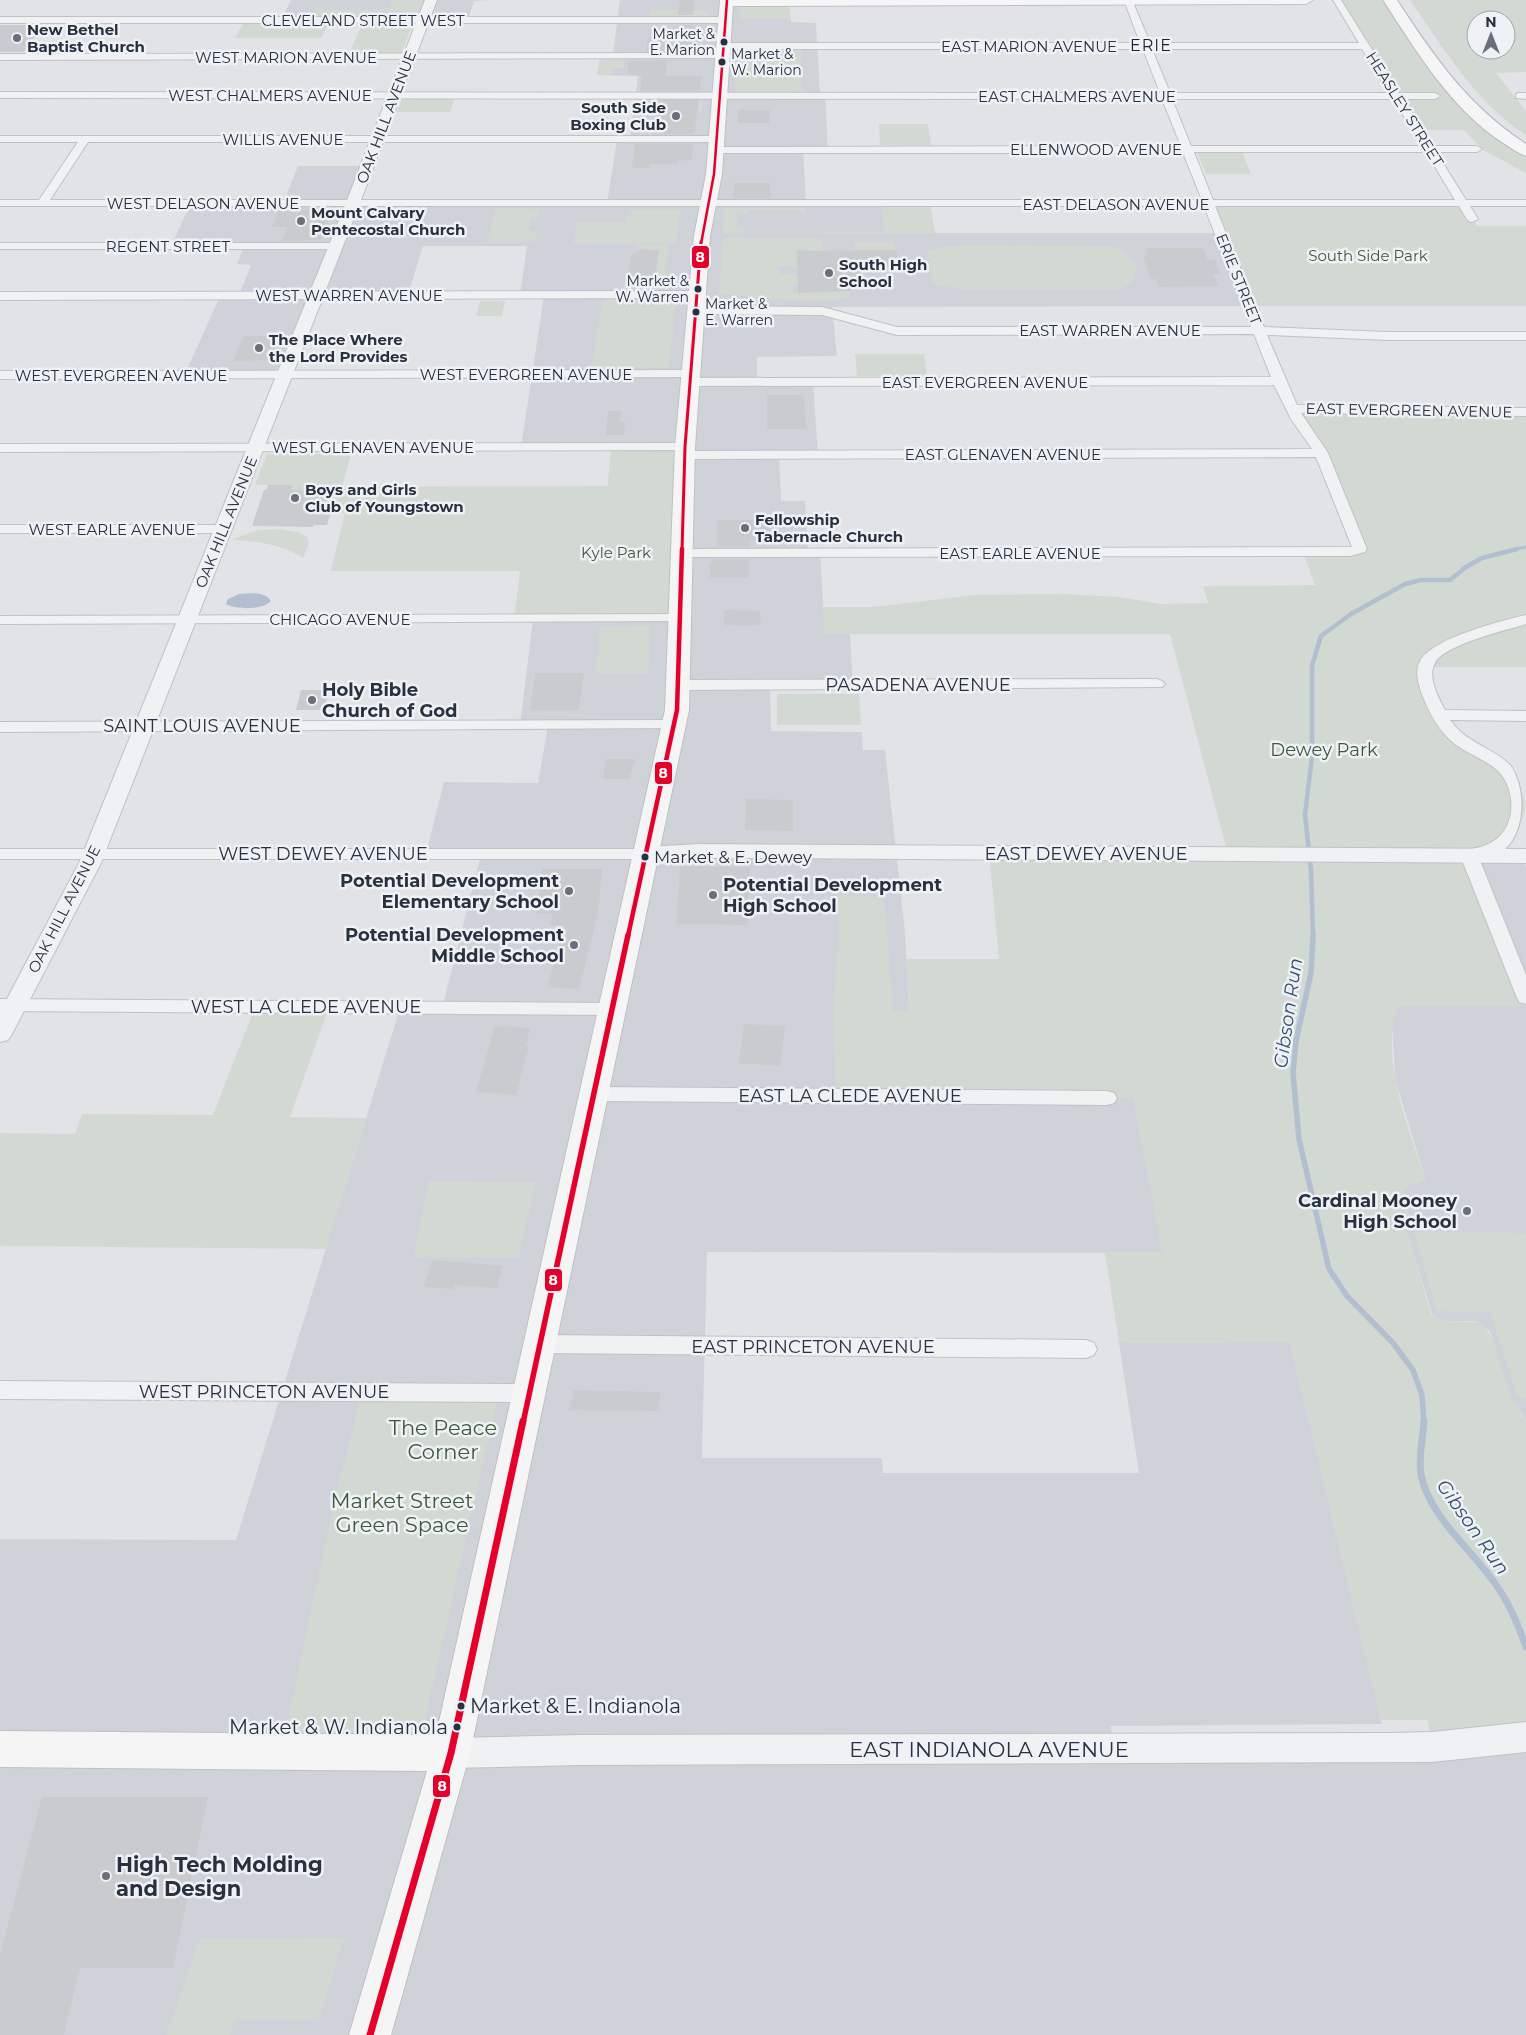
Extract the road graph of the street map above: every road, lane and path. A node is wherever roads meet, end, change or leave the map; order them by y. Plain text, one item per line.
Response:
1 (431, 0) edge
2 (1129, 0) edge
3 (1306, 0) edge
4 (1336, 0) edge
5 (1390, 0) edge
6 (726, 7) edge
7 (0, 20) edge
8 (423, 20) junction
9 (1147, 46) junction
10 (1365, 46) junction
11 (722, 51) junction
12 (0, 57) edge
13 (409, 57) junction
14 (0, 94) edge
15 (395, 95) junction
16 (719, 95) junction
17 (1167, 96) junction
18 (1397, 96) junction
19 (1435, 96) dead end
20 (1492, 109) dead end
21 (1526, 135) edge
22 (0, 139) edge
23 (85, 139) junction
24 (378, 139) junction
25 (716, 144) junction
26 (1188, 149) junction
27 (1429, 149) junction
28 (1477, 149) dead end
29 (1526, 151) edge
30 (0, 203) edge
31 (42, 203) junction
32 (352, 204) junction
33 (707, 204) junction
34 (1210, 204) junction
35 (1463, 204) junction
36 (1526, 204) edge
37 (1472, 219) dead end
38 (0, 246) edge
39 (335, 246) junction
40 (316, 295) junction
41 (0, 296) edge
42 (697, 302) junction
43 (1260, 331) junction
44 (1526, 336) edge
45 (285, 374) junction
46 (0, 375) edge
47 (691, 378) junction
48 (1279, 381) junction
49 (1292, 409) junction
50 (1526, 412) edge
51 (0, 448) edge
52 (256, 448) junction
53 (685, 451) junction
54 (1321, 453) junction
55 (0, 529) edge
56 (223, 529) junction
57 (1357, 551) joint
58 (683, 553) junction
59 (681, 618) junction
60 (1526, 619) edge
61 (0, 620) edge
62 (187, 620) junction
63 (1157, 684) dead end
64 (679, 685) junction
65 (1439, 715) junction
66 (1526, 716) edge
67 (674, 725) junction
68 (0, 726) edge
69 (144, 726) junction
70 (0, 854) edge
71 (94, 854) junction
72 (646, 854) junction
73 (1469, 855) junction
74 (1526, 856) edge
75 (1526, 998) edge
76 (8, 1006) edge
77 (612, 1009) junction
78 (0, 1034) edge
79 (594, 1094) junction
80 (1107, 1098) dead end
81 (540, 1344) junction
82 (1086, 1348) dead end
83 (0, 1390) edge
84 (529, 1393) junction
85 (1526, 1737) edge
86 (0, 1749) edge
87 (451, 1753) junction
88 (370, 2035) edge

1 - 8 street, OAK HILL AVENUE
2 - 3 main road
2 - 6 main road
2 - 9 street, ERIE STREET
4 - 10 street, HEASLEY STREET
5 - 29 main road
6 - 8 street, CLEVELAND STREET WEST
6 - 11 main road
7 - 8 street, CLEVELAND STREET WEST
8 - 13 street, OAK HILL AVENUE
9 - 10 street, EAST MARION AVENUE
9 - 11 street, EAST MARION AVENUE
9 - 17 street, ERIE STREET
10 - 18 street, HEASLEY STREET
11 - 13 street, WEST MARION AVENUE
11 - 16 main road
12 - 13 street, WEST MARION AVENUE
13 - 15 street, OAK HILL AVENUE
14 - 15 street, WEST CHALMERS AVENUE
15 - 16 street, WEST CHALMERS AVENUE
15 - 24 street, OAK HILL AVENUE
16 - 17 street, EAST CHALMERS AVENUE
16 - 25 main road
17 - 18 street, EAST CHALMERS AVENUE
17 - 26 street, ERIE STREET
18 - 19 street, EAST CHALMERS AVENUE
18 - 27 street, HEASLEY STREET
20 - 21 main road
22 - 23 street, WILLIS AVENUE
23 - 24 street, WILLIS AVENUE
23 - 31 street
24 - 25 street, WILLIS AVENUE
24 - 32 street, OAK HILL AVENUE
25 - 26 street, ELLENWOOD AVENUE
25 - 33 main road
26 - 27 street, ELLENWOOD AVENUE
26 - 34 street, ERIE STREET
27 - 28 street, ELLENWOOD AVENUE
27 - 35 street, HEASLEY STREET
30 - 31 street, WEST DELASON AVENUE
31 - 32 street, WEST DELASON AVENUE
32 - 33 street, WEST DELASON AVENUE
32 - 39 street, OAK HILL AVENUE
33 - 34 street, EAST DELASON AVENUE
33 - 42 main road
34 - 35 street, EAST DELASON AVENUE
34 - 43 street, ERIE STREET
35 - 36 street, EAST DELASON AVENUE
35 - 37 street, HEASLEY STREET
38 - 39 street, REGENT STREET
39 - 40 street, OAK HILL AVENUE
40 - 41 street, WEST WARREN AVENUE
40 - 42 street, WEST WARREN AVENUE
40 - 45 street, OAK HILL AVENUE
42 - 43 street, EAST WARREN AVENUE
42 - 47 main road
43 - 44 street, EAST WARREN AVENUE
43 - 48 street, ERIE STREET
45 - 46 street, WEST EVERGREEN AVENUE
45 - 47 street, WEST EVERGREEN AVENUE
45 - 52 street, OAK HILL AVENUE
47 - 48 street, EAST EVERGREEN AVENUE
47 - 53 main road
48 - 49 street, ERIE STREET
49 - 50 street, EAST EVERGREEN AVENUE
49 - 54 street, ERIE STREET
51 - 52 street, WEST GLENAVEN AVENUE
52 - 53 street, WEST GLENAVEN AVENUE
52 - 56 street, OAK HILL AVENUE
53 - 54 street, EAST GLENAVEN AVENUE
53 - 58 main road
54 - 57 street, ERIE STREET
55 - 56 street, WEST EARLE AVENUE
56 - 62 street, OAK HILL AVENUE
57 - 58 street, EAST EARLE AVENUE
58 - 59 main road
59 - 62 street, CHICAGO AVENUE
59 - 64 main road
60 - 65 street
61 - 62 street, CHICAGO AVENUE
62 - 69 street, OAK HILL AVENUE
63 - 64 street, PASADENA AVENUE
64 - 67 main road
65 - 66 street
65 - 73 street
67 - 69 street, SAINT LOUIS AVENUE
67 - 72 main road
68 - 69 street, SAINT LOUIS AVENUE
69 - 71 street, OAK HILL AVENUE
70 - 71 street, WEST DEWEY AVENUE
71 - 72 street, WEST DEWEY AVENUE
71 - 76 street, OAK HILL AVENUE
72 - 73 street, EAST DEWEY AVENUE
72 - 77 main road
73 - 74 street, EAST DEWEY AVENUE
73 - 75 street
76 - 77 street, WEST LA CLEDE AVENUE
76 - 78 street, OAK HILL AVENUE
77 - 79 main road
79 - 80 street, EAST LA CLEDE AVENUE
79 - 81 main road
81 - 82 street, EAST PRINCETON AVENUE
81 - 84 main road
83 - 84 street, WEST PRINCETON AVENUE
84 - 87 main road
85 - 87 street, EAST INDIANOLA AVENUE
86 - 87 main road
87 - 88 main road

